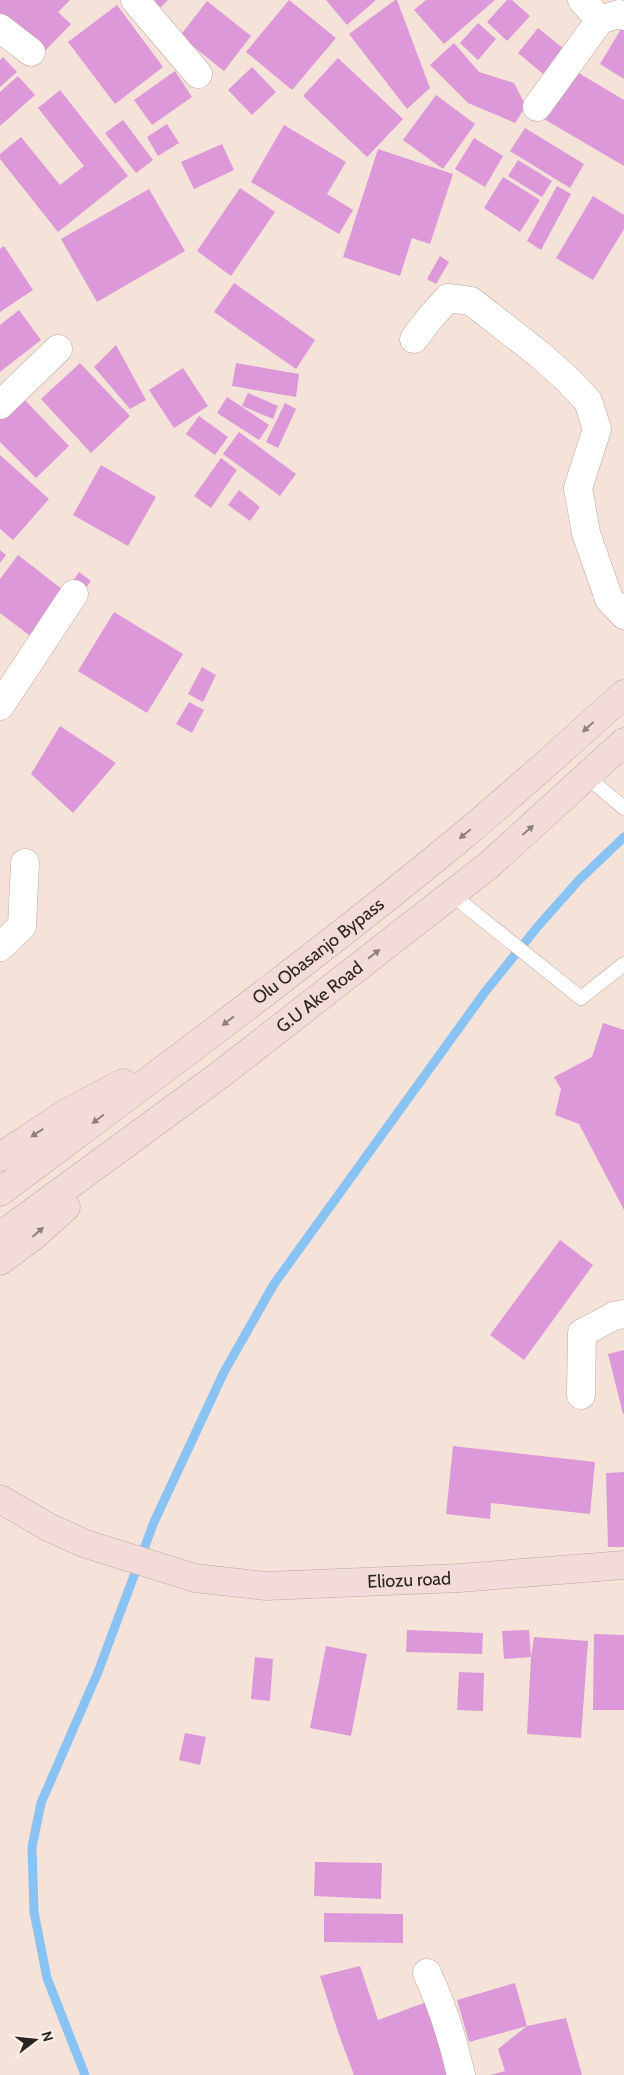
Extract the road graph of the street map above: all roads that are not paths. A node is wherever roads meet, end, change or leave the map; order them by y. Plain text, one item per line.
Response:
1 (135, 0) edge
2 (602, 12) edge
3 (0, 28) edge
4 (31, 52) dead end
5 (198, 74) dead end
6 (537, 107) dead end
7 (414, 340) dead end
8 (58, 349) dead end
9 (0, 405) edge
10 (74, 594) dead end
11 (624, 616) edge
12 (4, 690) edge
13 (624, 694) edge
14 (624, 742) edge
15 (587, 777) junction
16 (624, 808) edge
17 (25, 863) dead end
18 (451, 894) junction
19 (0, 947) edge
20 (624, 964) edge
21 (202, 1041) junction
22 (220, 1074) junction
23 (0, 1157) edge
24 (0, 1192) edge
25 (0, 1236) edge
26 (0, 1262) edge
27 (624, 1314) edge
28 (581, 1395) dead end
29 (0, 1499) edge
30 (624, 1565) edge
31 (427, 1973) dead end
32 (461, 2075) edge

1 - 5 street
2 - 6 street
3 - 4 street
7 - 11 street
8 - 9 street
10 - 12 street
13 -> 21 main road, Olu Obasanjo Bypass
14 - 15 main road, G.U Ake Road
15 - 16 lane
18 -> 15 main road, G.U Ake Road
17 - 19 street
18 - 20 lane
22 -> 18 main road, G.U Ake Road
21 -> 23 main road
21 -> 24 main road, Olu Obasanjo Bypass
22 - 25 main road, G.U Ake Road
26 -> 22 main road
27 - 28 street
29 - 30 main road, Eliozu road
31 - 32 street

